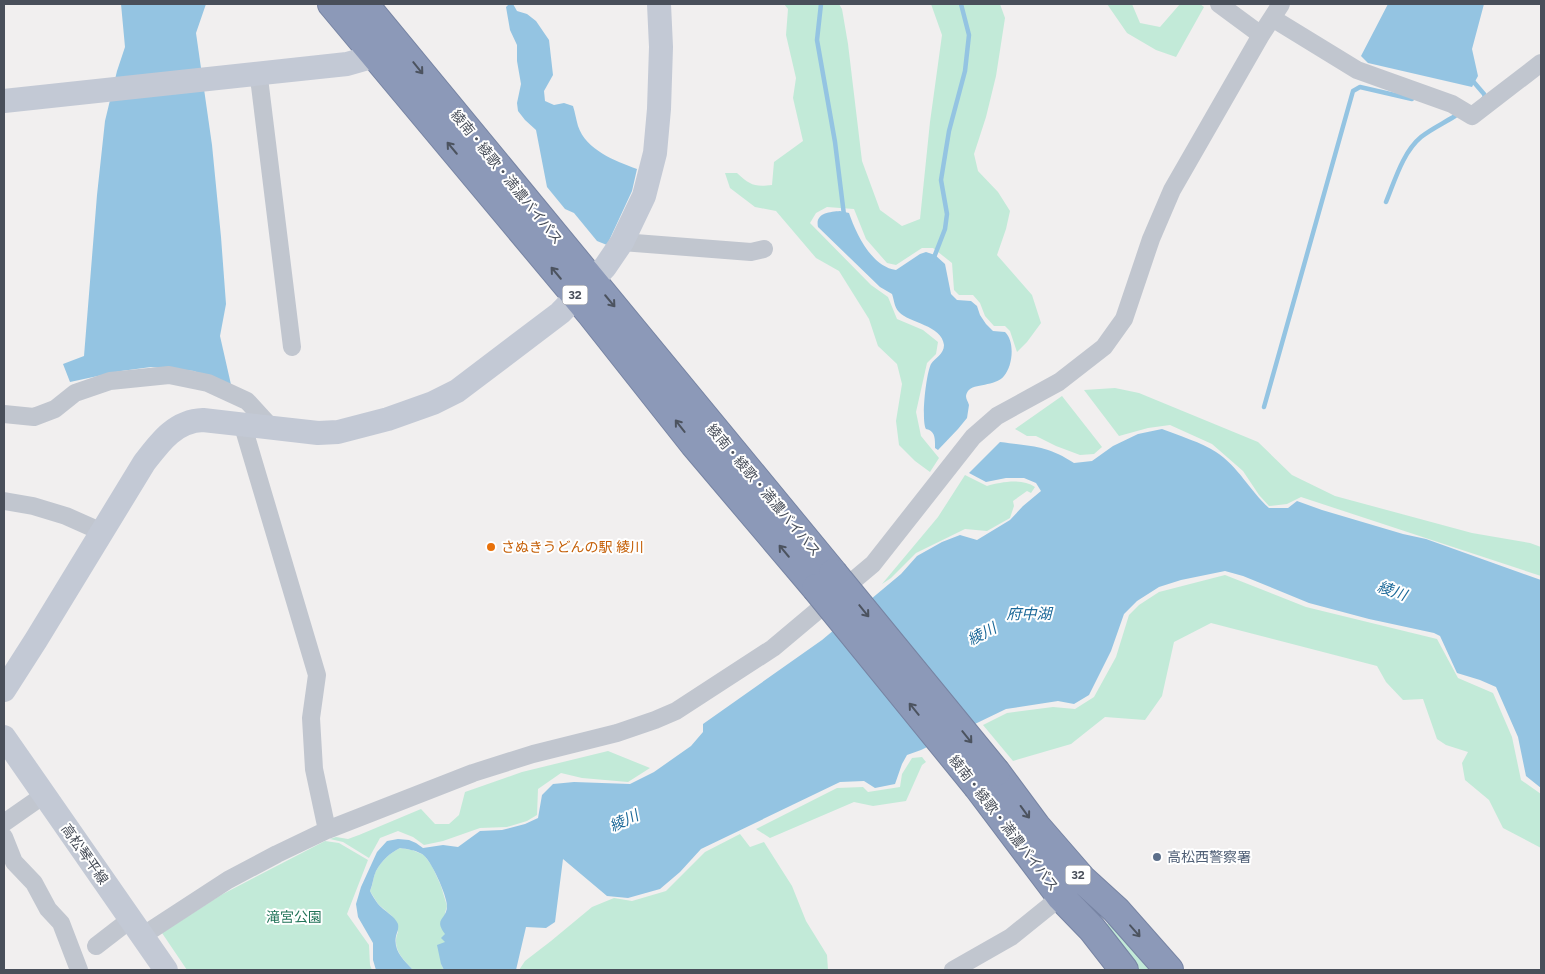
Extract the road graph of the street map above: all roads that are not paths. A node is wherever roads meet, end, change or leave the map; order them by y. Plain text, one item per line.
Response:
1 (332, 4) edge
2 (364, 4) edge
3 (660, 4) edge
4 (1219, 4) edge
5 (1276, 11) edge
6 (1261, 35) junction
7 (385, 48) junction
8 (1541, 63) edge
9 (257, 74) junction
10 (4, 101) edge
11 (622, 242) junction
12 (764, 250) dead end
13 (584, 288) junction
14 (292, 348) dead end
15 (4, 414) edge
16 (242, 423) junction
17 (270, 426) junction
18 (4, 501) edge
19 (102, 532) junction
20 (4, 690) edge
21 (4, 737) edge
22 (987, 780) junction
23 (44, 795) junction
24 (4, 822) edge
25 (327, 830) junction
26 (4, 837) edge
27 (1082, 879) junction
28 (1061, 897) junction
29 (136, 928) junction
30 (96, 946) dead end
31 (79, 970) edge
32 (166, 970) edge
33 (953, 970) edge
34 (1124, 970) edge
35 (1169, 970) edge

1 - 7 highway, 綾南・綾歌・満濃バイパス / 32
2 - 7 highway, 綾南・綾歌・満濃バイパス / 32
3 - 11 street
4 - 6 street
5 - 6 street
5 - 8 street
6 - 25 street
7 - 9 street
7 - 13 highway, 綾南・綾歌・満濃バイパス / 32
9 - 10 street
9 - 14 street
11 - 12 street
11 - 13 street
13 - 17 street
13 - 22 highway, 綾南・綾歌・満濃バイパス / 32, bridge
15 - 17 street
16 - 17 street
16 - 19 street
16 - 25 street
18 - 19 street
19 - 20 street
21 - 23 street, 高松琴平線
22 -> 27 highway, 綾南・綾歌・満濃バイパス / 32
22 - 28 highway, 綾南・綾歌・満濃バイパス / 32
23 - 24 street
23 - 29 street, 高松琴平線
25 - 29 street
26 - 31 street
27 - 28 street
27 -> 35 highway, 綾南・綾歌・満濃バイパス / 32
28 - 33 street
28 - 34 highway, 綾南・綾歌・満濃バイパス / 32
29 - 30 street
29 - 32 street, 高松琴平線

